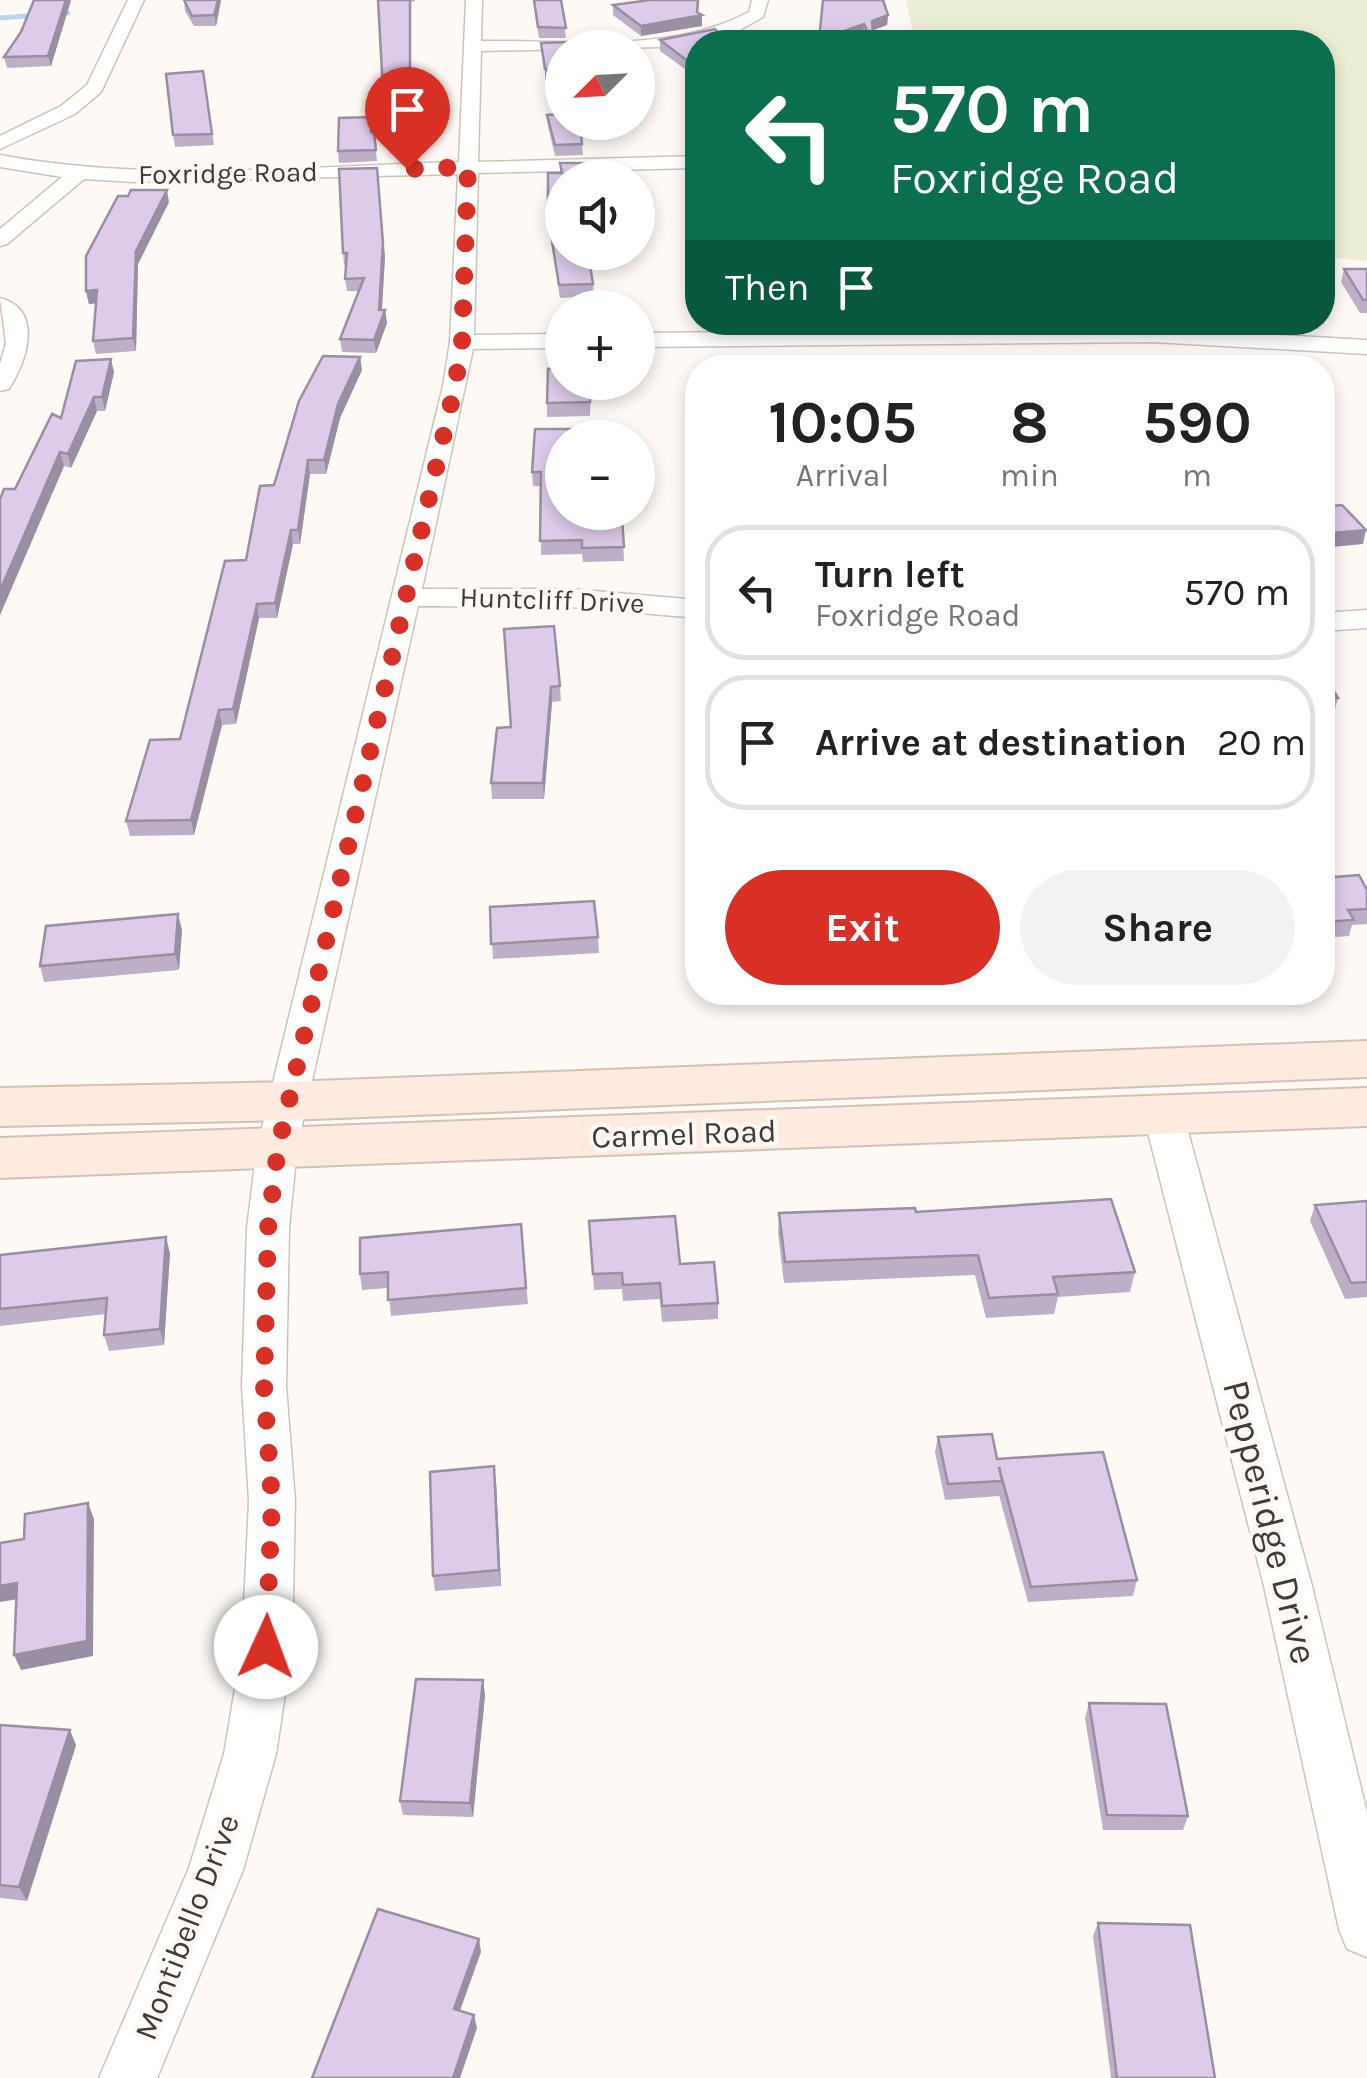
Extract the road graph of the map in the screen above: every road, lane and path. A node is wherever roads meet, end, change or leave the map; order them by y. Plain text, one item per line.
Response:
1 (136, 0) edge
2 (474, 0) edge
3 (760, 0) edge
4 (720, 30) edge
5 (685, 39) edge
6 (472, 46) junction
7 (0, 144) edge
8 (0, 162) edge
9 (685, 162) edge
10 (468, 167) junction
11 (78, 173) junction
12 (0, 240) edge
13 (0, 305) edge
14 (655, 340) edge
15 (545, 341) edge
16 (462, 342) junction
17 (1367, 347) edge
18 (0, 384) edge
19 (406, 596) junction
20 (685, 607) edge
21 (1367, 619) edge
22 (1335, 621) edge
23 (1367, 1059) edge
24 (1367, 1107) edge
25 (0, 1108) edge
26 (1164, 1117) junction
27 (283, 1124) junction
28 (0, 1158) edge
29 (1367, 1929) edge
30 (128, 2078) edge

1 - 7 street
2 - 6 street, Montibello Drive
3 - 4 street
5 - 6 street
6 - 10 street, Montibello Drive
8 - 11 street, Foxridge Road
9 - 10 street, Foxridge Road
10 - 11 street, Foxridge Road
10 - 16 street, Montibello Drive
11 - 12 street
13 - 18 street
14 - 17 street
15 - 16 street
16 - 19 street, Montibello Drive
19 - 20 street, Huntcliff Drive
19 - 27 street, Montibello Drive
21 - 22 street
23 - 27 main road, Carmel Road
24 - 26 main road, Carmel Road
25 - 27 main road, Carmel Road
26 - 27 main road, Carmel Road
26 - 29 street, Pepperidge Drive
27 - 28 main road, Carmel Road
27 - 30 street, Montibello Drive

